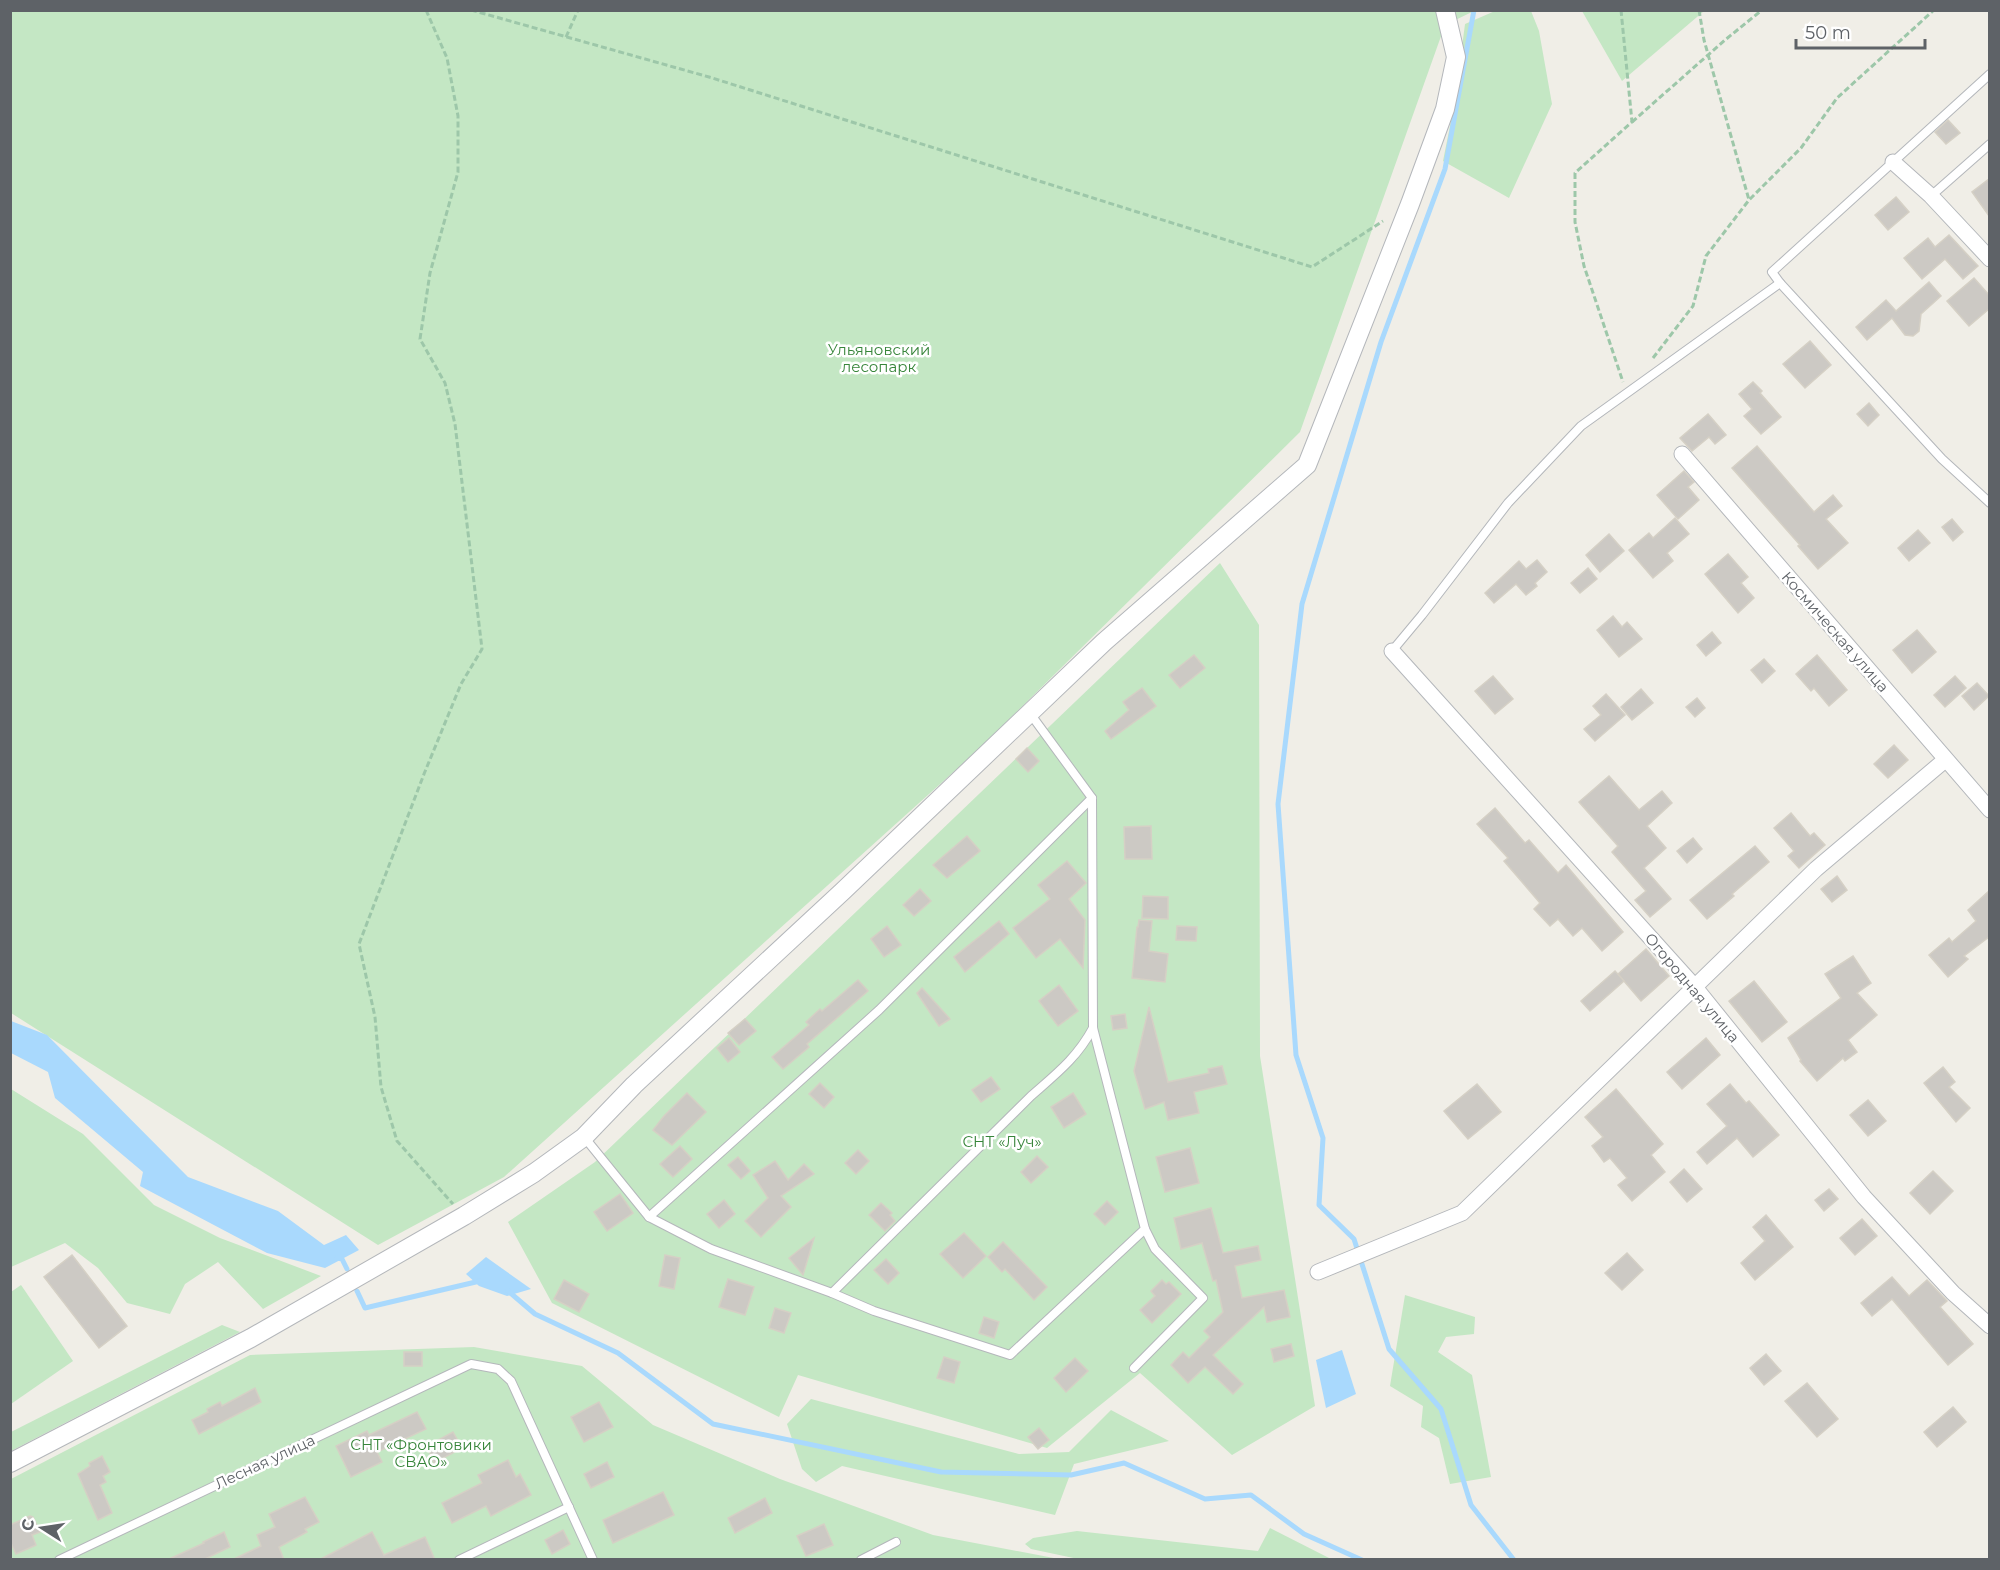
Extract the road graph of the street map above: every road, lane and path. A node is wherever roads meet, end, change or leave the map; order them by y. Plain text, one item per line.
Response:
1 (426, 10) edge
2 (471, 10) edge
3 (578, 10) edge
4 (1445, 10) edge
5 (1621, 10) edge
6 (1699, 10) edge
7 (1762, 10) edge
8 (1934, 10) edge
9 (566, 37) junction
10 (1708, 55) junction
11 (1989, 74) edge
12 (1632, 122) junction
13 (1989, 144) edge
14 (1893, 162) junction
15 (1930, 196) junction
16 (1749, 200) junction
17 (1410, 204) junction
18 (1989, 259) edge
19 (1780, 283) junction
20 (1653, 358) dead end
21 (1626, 392) junction
22 (1682, 454) dead end
23 (1989, 503) edge
24 (1392, 651) joint
25 (1029, 712) junction
26 (1946, 760) junction
27 (1092, 798) junction
28 (1989, 810) edge
29 (1694, 987) junction
30 (1093, 1028) junction
31 (584, 1137) junction
32 (464, 1216) junction
33 (649, 1217) junction
34 (1145, 1229) junction
35 (1318, 1272) dead end
36 (832, 1293) junction
37 (1989, 1326) edge
38 (1134, 1368) dead end
39 (10, 1463) edge
40 (569, 1507) junction
41 (896, 1542) dead end
42 (59, 1560) edge
43 (459, 1560) edge
44 (593, 1560) edge
45 (861, 1560) edge

1 - 32 path
2 - 9 path
3 - 9 path
4 - 17 street
5 - 12 path
6 - 10 path
7 - 10 path
8 - 16 path
9 - 17 path
10 - 12 path
10 - 16 path
11 - 14 lane
12 - 21 path
13 - 15 lane
14 - 15 street
14 - 19 lane
15 - 18 street
16 - 20 path
17 - 25 street
19 - 21 lane
19 - 23 lane
21 - 24 lane
22 - 26 street, Космическая улица
24 - 29 street, Огородная улица
25 - 27 lane
25 - 31 street
26 - 28 street, Космическая улица
26 - 29 street
27 - 30 lane
27 - 33 lane
29 - 35 street
29 - 37 street, Огородная улица
30 - 34 lane
30 - 36 lane
31 - 32 street
31 - 33 lane
32 - 39 street
33 - 36 lane
34 - 36 lane
34 - 38 lane
40 - 42 lane, Лесная улица
40 - 43 lane
40 - 44 lane
41 - 45 lane

